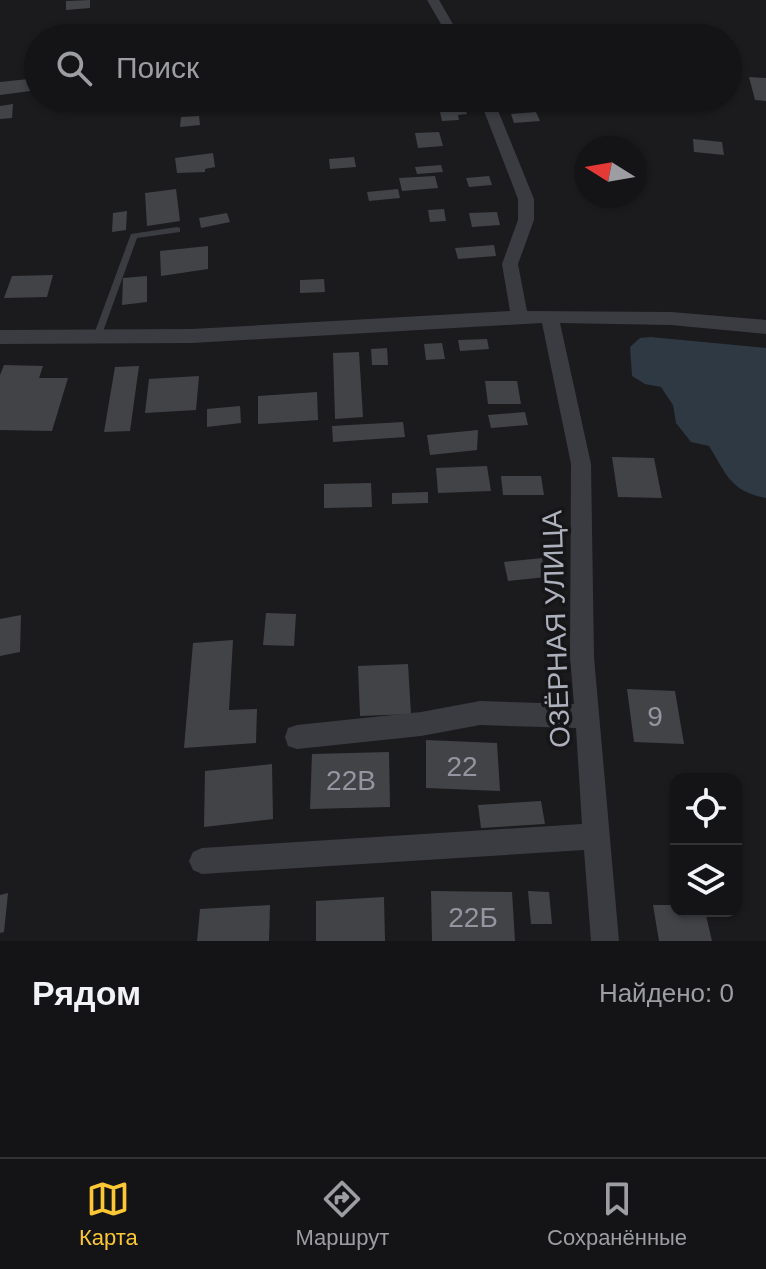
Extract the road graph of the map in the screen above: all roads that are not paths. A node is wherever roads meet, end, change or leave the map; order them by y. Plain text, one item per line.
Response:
1 (433, 0) edge
2 (447, 24) edge
3 (492, 112) edge
4 (177, 230) dead end
5 (550, 318) junction
6 (520, 319) junction
7 (766, 327) edge
8 (0, 337) edge
9 (97, 337) junction
10 (587, 716) junction
11 (297, 737) dead end
12 (596, 836) junction
13 (202, 861) dead end
14 (605, 941) edge

1 - 2 street
3 - 6 street
4 - 9 lane
5 - 6 street
5 - 7 street
5 - 10 street, ОЗЁРНАЯ УЛИЦА
6 - 9 street
8 - 9 street
10 - 11 street
10 - 12 street, ОЗЁРНАЯ УЛИЦА
12 - 13 street
12 - 14 street, ОЗЁРНАЯ УЛИЦА

